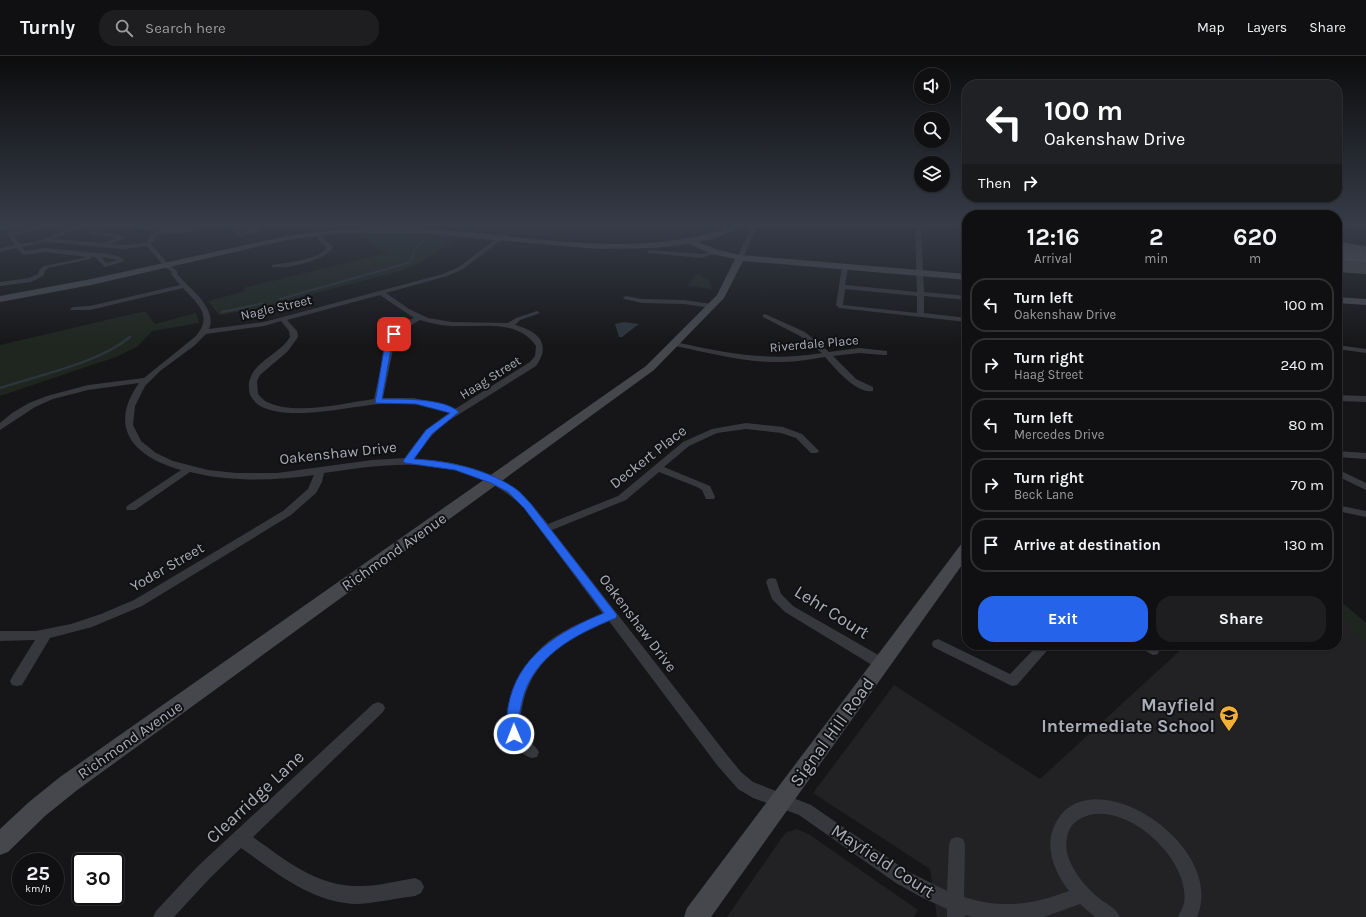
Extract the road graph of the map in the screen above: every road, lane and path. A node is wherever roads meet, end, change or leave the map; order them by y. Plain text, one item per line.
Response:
1 (50, 266) edge
2 (152, 266) edge
3 (152, 266) edge
4 (165, 266) edge
5 (462, 266) edge
6 (736, 266) edge
7 (835, 266) edge
8 (921, 266) edge
9 (845, 267) junction
10 (921, 273) junction
11 (962, 277) edge
12 (0, 284) edge
13 (184, 286) junction
14 (842, 287) junction
15 (382, 292) junction
16 (920, 294) junction
17 (0, 296) edge
18 (626, 298) dead end
19 (962, 298) edge
20 (0, 299) edge
21 (1342, 300) edge
22 (1366, 302) edge
23 (712, 306) junction
24 (73, 309) dead end
25 (537, 313) dead end
26 (920, 315) junction
27 (765, 316) dead end
28 (419, 318) junction
29 (283, 319) junction
30 (962, 319) edge
31 (509, 326) junction
32 (203, 332) junction
33 (675, 344) junction
34 (1342, 348) edge
35 (1366, 351) edge
36 (884, 353) dead end
37 (828, 355) junction
38 (146, 380) junction
39 (870, 389) dead end
40 (1342, 398) edge
41 (1366, 399) edge
42 (378, 401) junction
43 (455, 412) junction
44 (0, 427) edge
45 (814, 451) dead end
46 (1342, 454) edge
47 (1366, 456) edge
48 (408, 461) junction
49 (658, 468) junction
50 (188, 469) junction
51 (320, 471) junction
52 (1342, 475) edge
53 (494, 481) junction
54 (1366, 487) edge
55 (710, 497) dead end
56 (131, 508) dead end
57 (1342, 509) edge
58 (1366, 514) edge
59 (546, 529) junction
60 (962, 554) edge
61 (772, 582) dead end
62 (612, 615) junction
63 (46, 634) junction
64 (0, 636) edge
65 (938, 644) dead end
66 (1041, 650) edge
67 (882, 664) junction
68 (17, 681) dead end
69 (378, 708) dead end
70 (532, 752) dead end
71 (782, 800) junction
72 (240, 838) junction
73 (0, 844) edge
74 (957, 845) dead end
75 (414, 886) dead end
76 (1082, 895) junction
77 (955, 910) edge
78 (162, 917) edge
79 (696, 917) edge
80 (1111, 917) edge
81 (1187, 917) edge

1 - 12 street
2 - 17 main road
3 - 20 main road
4 - 13 street
5 - 15 street, Nagle Street
6 - 23 main road, Richmond Avenue
7 - 9 main road
8 - 10 street
9 - 10 main road
9 - 14 street
10 - 11 main road
10 - 16 street
13 - 24 street
13 - 32 street
14 - 16 street
14 - 26 street
15 - 28 street, Haag Street
15 - 29 street, Nagle Street
16 - 19 street
16 - 26 street
18 - 23 street
21 - 22 main road
23 - 33 main road, Richmond Avenue
25 - 31 street
26 - 30 street
27 - 37 street
28 - 31 street, Haag Street
28 - 42 street
29 - 32 street, Nagle Street
29 - 42 street
31 - 43 street, Haag Street
32 - 38 street, Oakenshaw Drive
33 - 37 street, Riverdale Place
33 - 53 main road, Richmond Avenue
34 - 35 street
36 - 37 street, Riverdale Place
37 - 39 street
38 - 44 street
38 - 50 street, Oakenshaw Drive
40 - 41 street
42 - 43 street
43 - 48 street, Haag Street
45 - 49 street, Deckert Place
46 - 47 street
48 - 51 street, Oakenshaw Drive
48 - 53 street, Oakenshaw Drive
49 - 55 street
49 - 59 street, Deckert Place
50 - 51 street, Oakenshaw Drive
50 - 56 street
51 - 63 street, Yoder Street
52 - 54 street
53 - 59 street, Oakenshaw Drive
53 - 73 main road, Richmond Avenue
57 - 58 street
59 - 62 street, Oakenshaw Drive
60 - 67 main road, Signal Hill Road
61 - 67 street, Lehr Court
62 - 70 street
62 - 71 street, Oakenshaw Drive
63 - 64 street, Yoder Street
63 - 68 street
65 - 66 street
67 - 71 main road, Signal Hill Road
69 - 72 street, Clearridge Lane
71 - 77 street, Mayfield Court
71 - 79 main road, Signal Hill Road
72 - 75 street
72 - 78 street, Clearridge Lane
74 - 77 street
76 - 77 street, Mayfield Court
76 - 80 street
76 - 81 street

